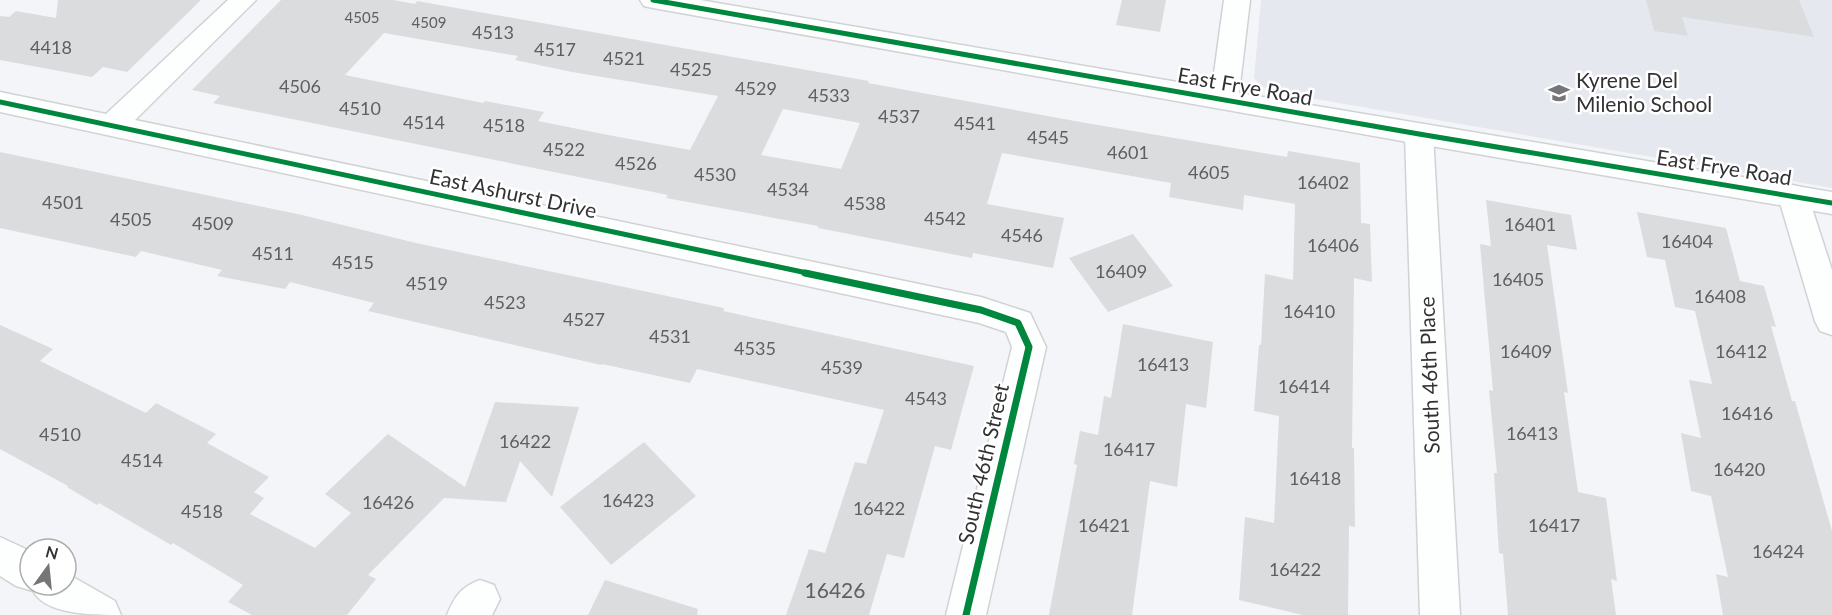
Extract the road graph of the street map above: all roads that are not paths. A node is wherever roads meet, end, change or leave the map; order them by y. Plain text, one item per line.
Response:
1 (243, 0) edge
2 (653, 0) edge
3 (1237, 0) edge
4 (1224, 100) junction
5 (0, 102) edge
6 (112, 126) junction
7 (1419, 134) junction
8 (1793, 196) junction
9 (1832, 203) edge
10 (1832, 321) edge
11 (1018, 323) joint
12 (0, 555) edge
13 (18, 566) edge
14 (70, 597) edge
15 (101, 615) edge
16 (966, 615) edge
17 (1440, 615) edge

1 - 6 street
2 - 4 street, East Frye Road
3 - 4 street
4 - 7 street, East Frye Road
5 - 6 street, East Ashurst Drive
6 - 11 street, East Ashurst Drive
7 - 8 street, East Frye Road
7 - 17 street, South 46th Place
8 - 9 street, East Frye Road
8 - 10 street
11 - 16 street, South 46th Street
12 - 13 street
14 - 15 street

